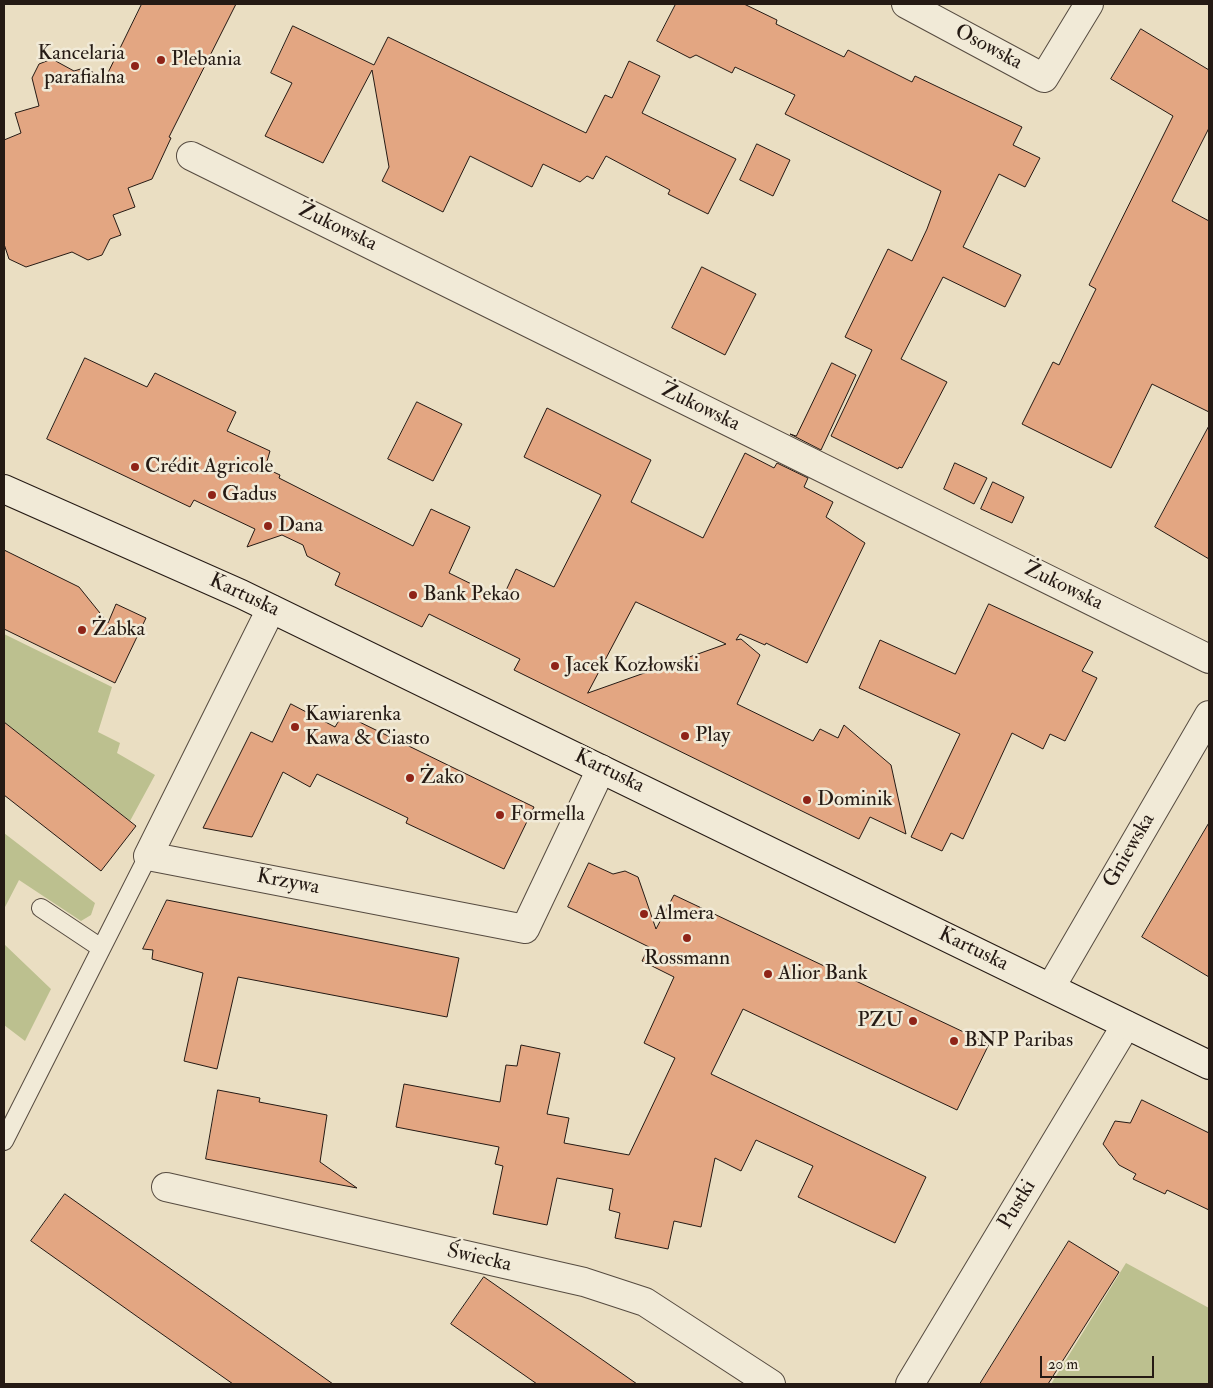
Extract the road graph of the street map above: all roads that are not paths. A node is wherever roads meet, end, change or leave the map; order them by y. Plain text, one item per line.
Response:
1 (906, 4) edge
2 (1089, 4) edge
3 (191, 156) dead end
4 (4, 489) edge
5 (271, 609) junction
6 (1209, 660) edge
7 (1209, 715) edge
8 (601, 769) junction
9 (148, 856) junction
10 (41, 908) dead end
11 (101, 948) junction
12 (1051, 987) junction
13 (1126, 1025) junction
14 (1209, 1065) edge
15 (4, 1141) edge
16 (166, 1188) dead end
17 (771, 1384) edge
18 (910, 1384) edge

1 - 2 street, Osowska
3 - 6 street, Żukowska
4 - 5 street, Kartuska
5 - 8 street, Kartuska
5 - 9 street
7 - 12 street, Gniewska
8 - 9 street, Krzywa
8 - 12 street, Kartuska
9 - 11 lane
10 - 11 lane
11 - 15 lane
12 - 13 street, Kartuska
13 - 14 street, Kartuska
13 - 18 street, Pustki
16 - 17 street, Świecka

